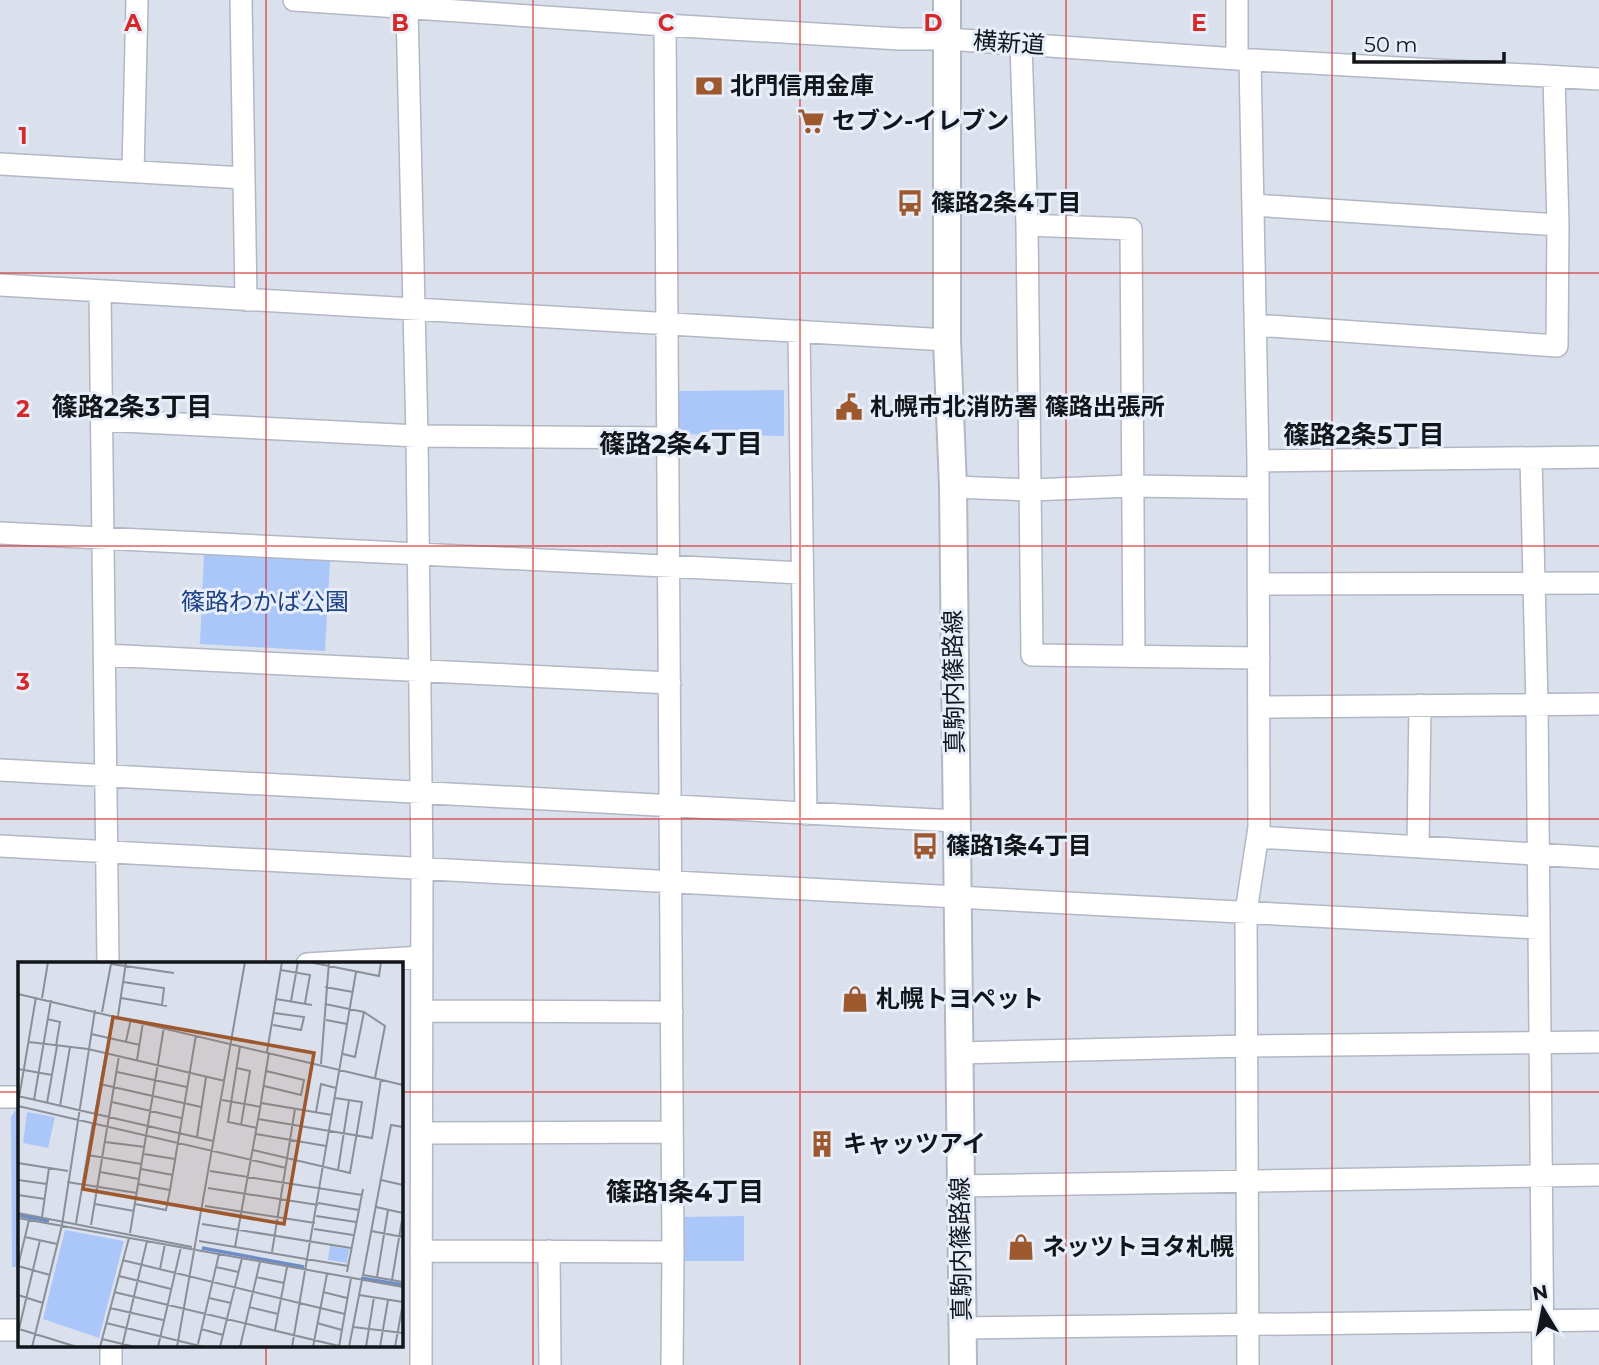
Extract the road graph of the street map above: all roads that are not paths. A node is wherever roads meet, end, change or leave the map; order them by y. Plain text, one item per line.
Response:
1 (137, 0) edge
2 (241, 0) edge
3 (294, 0) edge
4 (947, 0) edge
5 (1237, 0) edge
6 (407, 8) junction
7 (665, 25) junction
8 (947, 39) junction
9 (1021, 45) junction
10 (1243, 60) junction
11 (1554, 77) junction
12 (1599, 79) edge
13 (0, 164) edge
14 (134, 172) junction
15 (244, 178) junction
16 (1252, 205) junction
17 (1027, 225) junction
18 (1558, 225) junction
19 (0, 285) edge
20 (100, 292) junction
21 (246, 299) junction
22 (414, 309) junction
23 (667, 323) junction
24 (1255, 326) junction
25 (799, 331) junction
26 (947, 340) junction
27 (102, 420) junction
28 (417, 436) junction
29 (669, 438) junction
30 (1599, 457) edge
31 (1531, 458) junction
32 (1258, 461) junction
33 (1132, 486) junction
34 (953, 487) junction
35 (1258, 488) junction
36 (1030, 490) junction
37 (0, 533) edge
38 (102, 537) junction
39 (418, 552) junction
40 (669, 567) junction
41 (802, 573) junction
42 (1535, 583) junction
43 (1599, 583) edge
44 (1258, 584) junction
45 (104, 655) junction
46 (1134, 656) junction
47 (1259, 658) junction
48 (419, 669) junction
49 (670, 683) junction
50 (1537, 704) junction
51 (1599, 704) edge
52 (1420, 705) junction
53 (1259, 707) junction
54 (0, 771) edge
55 (106, 775) junction
56 (421, 792) junction
57 (671, 807) junction
58 (806, 814) junction
59 (956, 821) junction
60 (1258, 837) junction
61 (0, 846) edge
62 (1418, 847) junction
63 (106, 852) junction
64 (1537, 854) junction
65 (1599, 858) edge
66 (422, 868) junction
67 (671, 880) junction
68 (956, 897) junction
69 (1247, 912) junction
70 (1538, 928) junction
71 (422, 957) junction
72 (108, 962) edge
73 (340, 962) edge
74 (422, 1011) junction
75 (672, 1012) junction
76 (1539, 1042) junction
77 (1599, 1042) edge
78 (1247, 1046) junction
79 (958, 1053) junction
80 (0, 1097) edge
81 (18, 1097) edge
82 (411, 1097) edge
83 (673, 1132) junction
84 (422, 1133) junction
85 (1599, 1175) edge
86 (1540, 1176) junction
87 (1247, 1180) junction
88 (960, 1186) junction
89 (411, 1208) edge
90 (421, 1251) junction
91 (549, 1251) junction
92 (673, 1252) junction
93 (1599, 1320) edge
94 (1542, 1321) junction
95 (1248, 1324) junction
96 (411, 1327) edge
97 (962, 1328) junction
98 (18, 1329) edge
99 (0, 1330) edge
100 (421, 1365) edge
101 (550, 1365) edge
102 (672, 1365) edge
103 (962, 1365) edge
104 (1248, 1365) edge
105 (1542, 1365) edge

1 - 14 street
2 - 15 street
3 - 6 street, 横新道
4 - 8 main road, 真駒内篠路線
5 - 10 street
6 - 7 street, 横新道
6 - 22 street
7 - 8 street, 横新道
7 - 23 street
8 - 9 street, 横新道
8 - 26 main road, 真駒内篠路線
9 - 10 street, 横新道
9 - 17 street
10 - 11 street, 横新道
10 - 16 street
11 - 12 street, 横新道
11 - 18 street
13 - 14 street
14 - 15 street
15 - 21 street
16 - 18 street
16 - 24 street
17 - 33 street
17 - 36 street
18 - 24 street
19 - 20 street
20 - 21 street
20 - 27 street
21 - 22 street
22 - 23 street
22 - 28 street
23 - 25 street
23 - 29 street
24 - 32 street
25 - 26 street
25 - 41 street
26 - 34 main road, 真駒内篠路線
27 - 28 street
27 - 38 street
28 - 29 street
28 - 39 street
29 - 40 street
30 - 31 street
31 - 32 street
31 - 42 street
32 - 35 street
33 - 35 street
33 - 36 street
33 - 46 street
34 - 36 street
34 - 59 main road, 真駒内篠路線
35 - 44 street
36 - 46 street
37 - 38 street
38 - 39 street
38 - 45 street
39 - 40 street
39 - 48 street
40 - 41 street
40 - 49 street
41 - 58 street
42 - 43 street
42 - 44 street
42 - 50 street
44 - 47 street
45 - 48 street
45 - 55 street
46 - 47 street
47 - 53 street
48 - 49 street
48 - 56 street
49 - 57 street
50 - 51 street
50 - 52 street
50 - 64 street
52 - 53 street
52 - 62 street
53 - 60 street
54 - 55 street
55 - 56 street
55 - 63 street
56 - 57 street
56 - 66 street
57 - 58 street
57 - 67 street
58 - 59 street
59 - 68 main road, 真駒内篠路線
60 - 62 street
60 - 69 street
61 - 63 street
62 - 64 street
63 - 66 street
63 - 72 street
64 - 65 street
64 - 70 street
66 - 67 street
66 - 71 street
67 - 68 street
67 - 75 street
68 - 69 street
68 - 79 main road, 真駒内篠路線
69 - 70 street
69 - 78 street
70 - 76 street
71 - 73 street
71 - 74 street
74 - 75 street
74 - 82 street
75 - 83 street
76 - 77 street
76 - 78 street
76 - 86 street
78 - 79 street
78 - 87 street
79 - 88 main road, 真駒内篠路線
80 - 81 street
82 - 84 street
83 - 84 street
83 - 92 street
84 - 89 street
85 - 86 street
86 - 87 street
86 - 94 street
87 - 88 street
87 - 95 street
88 - 97 main road, 真駒内篠路線
89 - 90 street
90 - 91 street
90 - 96 street
91 - 92 street
91 - 101 street
92 - 102 street
93 - 94 street
94 - 95 street
94 - 105 street
95 - 97 street
95 - 104 street
96 - 100 street
97 - 103 main road, 真駒内篠路線
98 - 99 street

